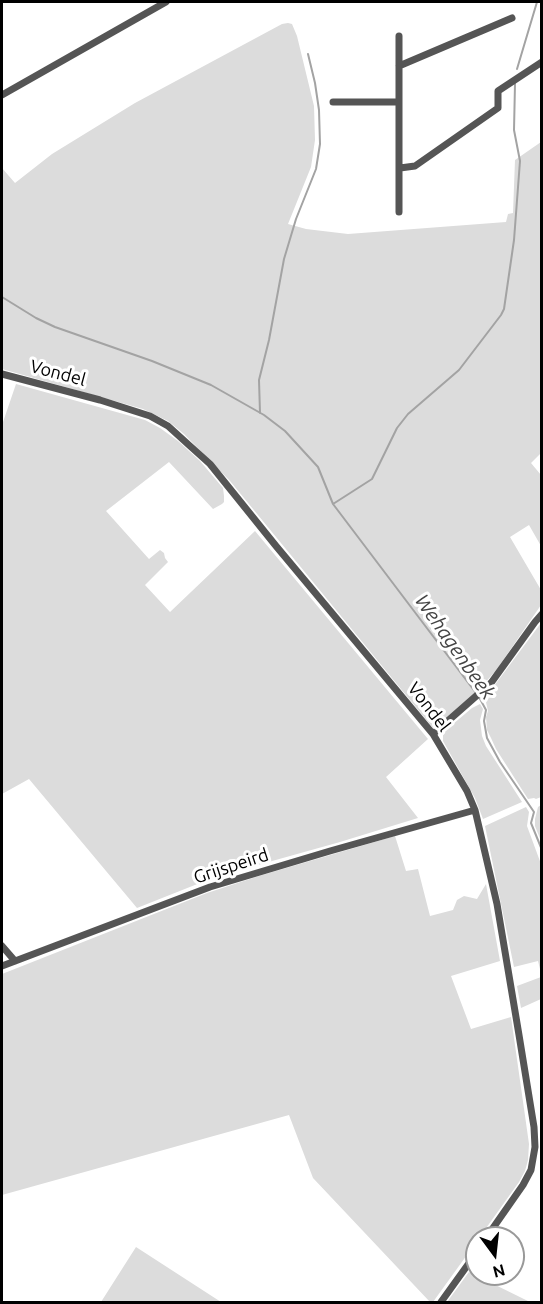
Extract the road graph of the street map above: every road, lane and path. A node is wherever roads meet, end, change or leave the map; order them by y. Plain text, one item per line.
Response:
1 (166, 2) edge
2 (154, 4) edge
3 (512, 18) dead end
4 (399, 36) dead end
5 (542, 62) edge
6 (399, 66) junction
7 (2, 95) edge
8 (333, 102) dead end
9 (399, 102) junction
10 (400, 168) junction
11 (399, 212) dead end
12 (2, 374) edge
13 (542, 614) edge
14 (433, 734) junction
15 (475, 810) junction
16 (2, 946) edge
17 (15, 961) junction
18 (2, 966) edge
19 (494, 1226) edge
20 (465, 1268) edge
21 (441, 1302) edge

1 - 2 street
2 - 7 street
3 - 6 street
4 - 6 street
5 - 10 street
6 - 9 street
8 - 9 street
9 - 10 street
10 - 11 street
12 - 14 street, Vondel
13 - 14 street
14 - 15 street, Vondel
15 - 17 street, Grijspeird
15 - 19 street, Vondel
16 - 17 street
17 - 18 street, Grijspeird
20 - 21 street

